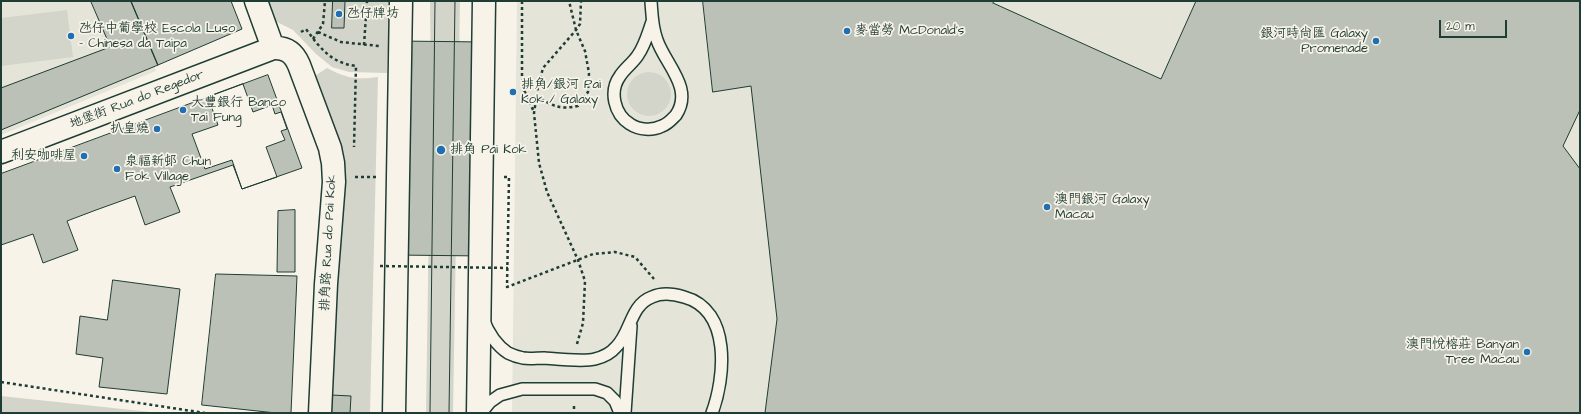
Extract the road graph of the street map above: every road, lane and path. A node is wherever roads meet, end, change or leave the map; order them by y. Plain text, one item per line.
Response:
1 (256, 1) edge
2 (325, 1) edge
3 (367, 1) edge
4 (401, 1) edge
5 (484, 1) edge
6 (522, 1) edge
7 (569, 1) edge
8 (581, 1) edge
9 (651, 1) edge
10 (652, 22) junction
11 (306, 29) dead end
12 (576, 30) junction
13 (318, 32) junction
14 (313, 39) junction
15 (364, 45) junction
16 (273, 48) junction
17 (400, 48) junction
18 (536, 96) junction
19 (534, 113) junction
20 (1, 152) edge
21 (354, 153) dead end
22 (354, 177) dead end
23 (509, 177) dead end
24 (382, 178) dead end
25 (578, 260) junction
26 (380, 266) dead end
27 (508, 268) junction
28 (661, 294) junction
29 (479, 309) junction
30 (632, 318) junction
31 (574, 359) junction
32 (1, 382) edge
33 (576, 389) junction
34 (397, 407) edge
35 (205, 413) edge
36 (320, 413) edge
37 (478, 413) edge
38 (481, 413) edge
39 (574, 413) edge
40 (620, 413) edge
41 (625, 413) edge
42 (712, 413) edge

1 - 16 main road
2 - 13 path
3 - 15 path
4 - 17 main road
5 - 29 main road
6 - 19 path
7 - 12 path
8 - 12 path
9 - 10 lane
10 - 10 lane
11 - 14 path
12 - 18 path
12 - 18 path
13 - 14 path
13 - 15 path
14 - 21 path
15 - 17 path
16 - 20 main road, 地堡街 Rua do Regedor
16 - 36 main road, 排角路 Rua do Pai Kok
17 - 34 main road
18 - 19 path
19 - 25 path
22 - 24 path
23 - 27 path
25 - 27 path
25 - 28 path
25 - 31 path
26 - 27 path, bridge
28 - 30 lane
28 - 42 lane
29 - 31 lane
29 - 37 main road
30 - 31 lane
30 - 41 lane
32 - 35 path
33 - 38 lane
33 - 39 path
33 - 40 lane

